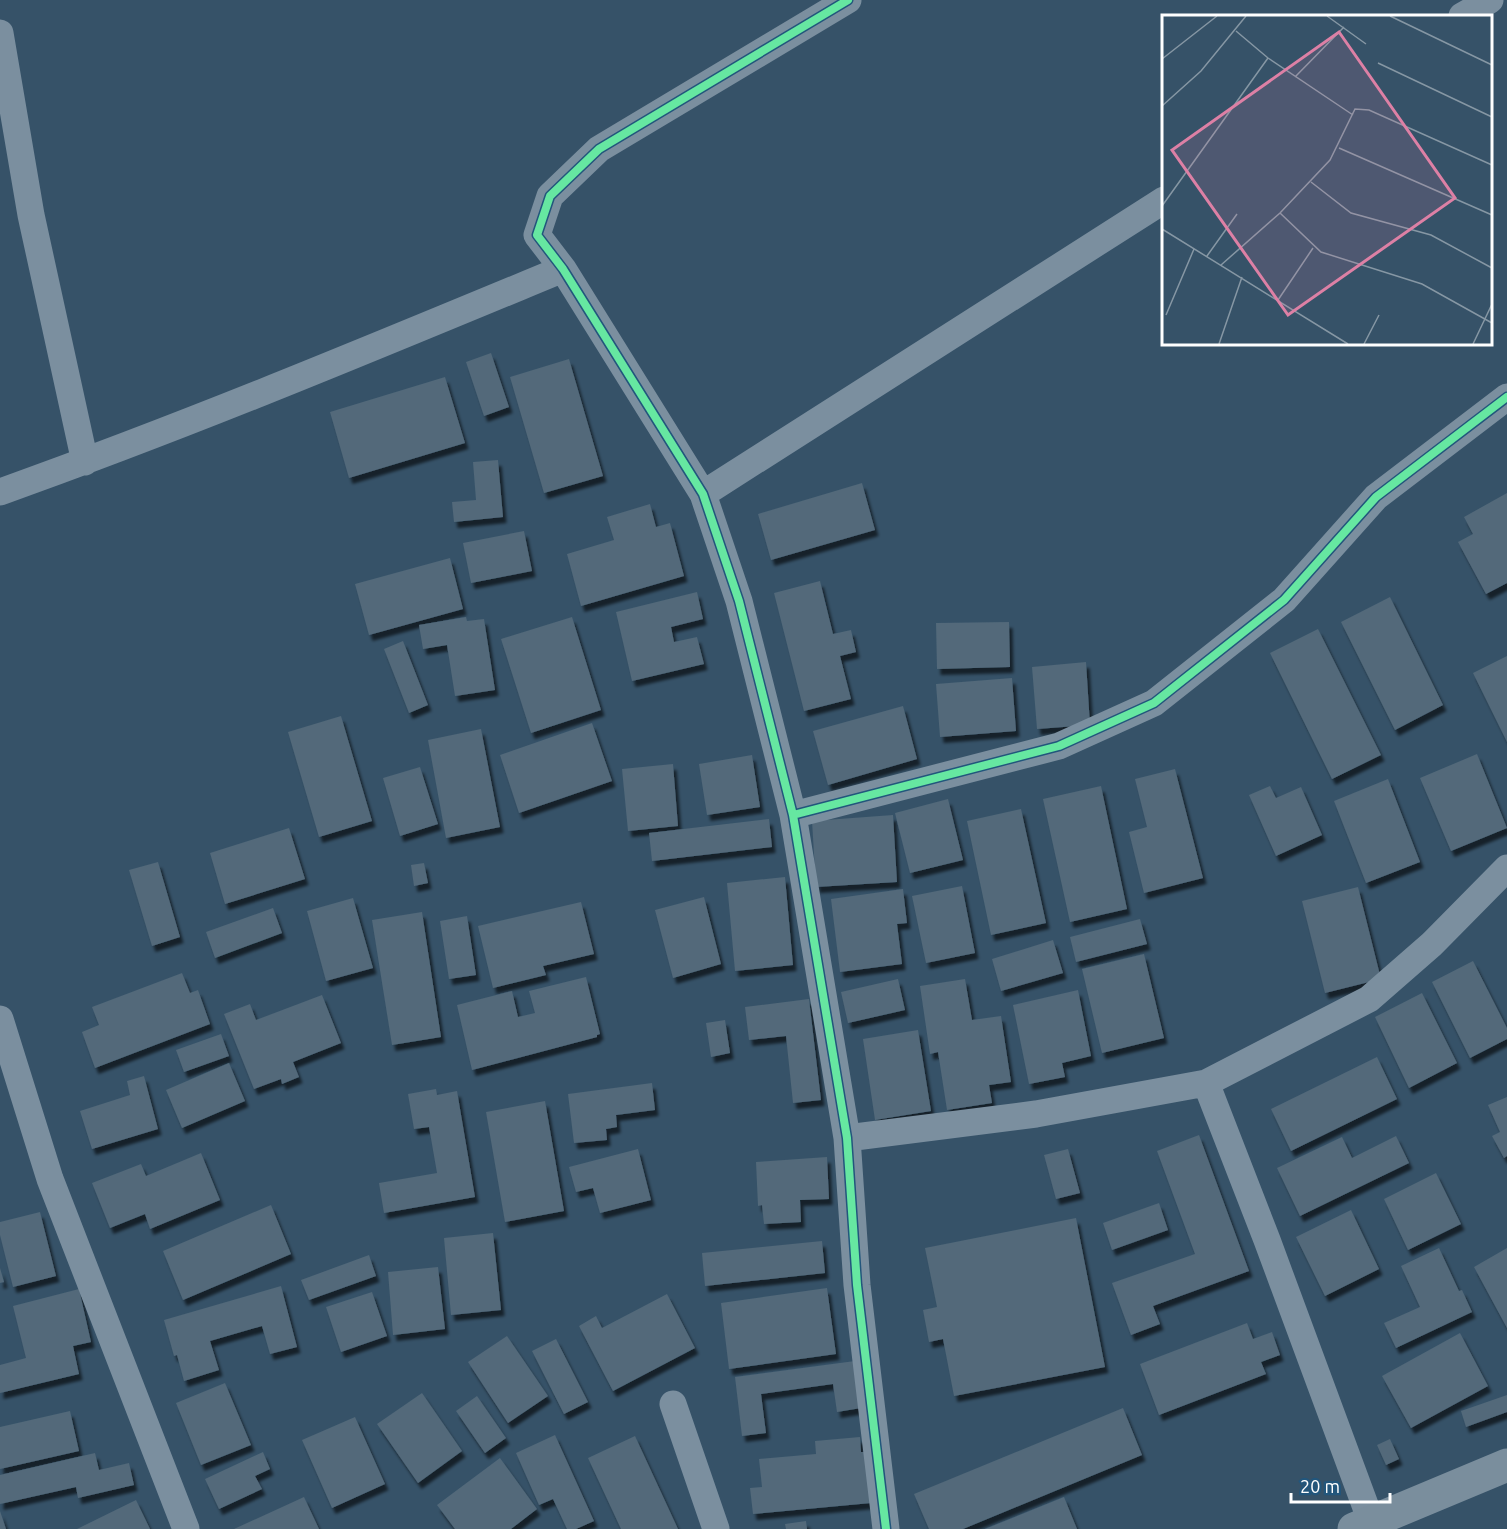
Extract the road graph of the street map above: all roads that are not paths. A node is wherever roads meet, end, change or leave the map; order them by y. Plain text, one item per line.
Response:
1 (848, 0) edge
2 (1490, 0) edge
3 (1464, 15) edge
4 (0, 33) edge
5 (1162, 201) edge
6 (564, 269) junction
7 (1507, 397) edge
8 (85, 462) junction
9 (0, 492) edge
10 (703, 494) junction
11 (793, 815) junction
12 (1507, 868) edge
13 (0, 1019) edge
14 (1206, 1083) junction
15 (847, 1138) junction
16 (673, 1404) dead end
17 (1507, 1465) edge
18 (1362, 1525) edge
19 (186, 1529) edge
20 (717, 1529) edge
21 (886, 1529) edge

1 - 6 street
2 - 3 street
4 - 8 street
5 - 10 street
6 - 8 street
6 - 10 street
7 - 11 street
8 - 9 street
10 - 11 street
11 - 15 street
12 - 14 street
13 - 19 street
14 - 15 street
14 - 18 street
15 - 21 street
16 - 20 street
17 - 18 main road

